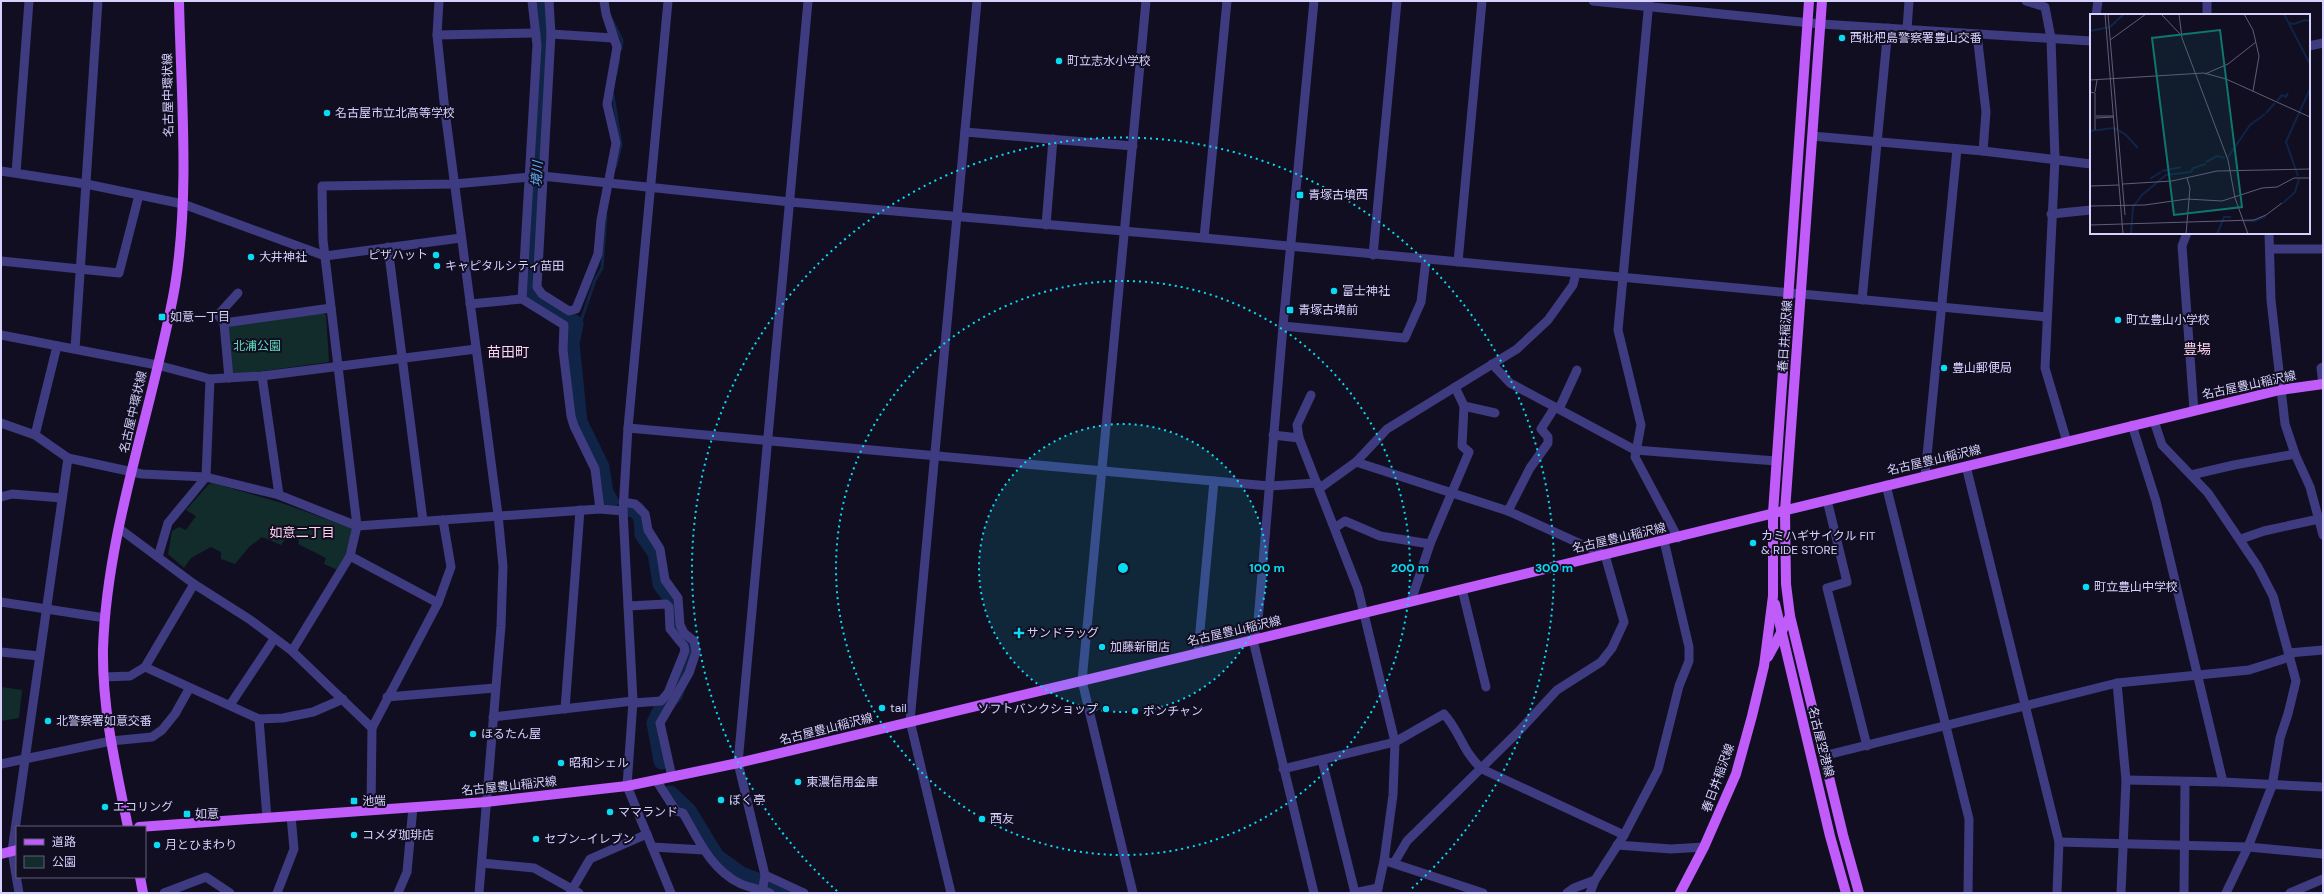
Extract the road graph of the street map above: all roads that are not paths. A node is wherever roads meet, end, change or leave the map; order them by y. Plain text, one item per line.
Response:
1 (29, 1) edge
2 (98, 1) edge
3 (179, 1) edge
4 (439, 1) edge
5 (532, 1) edge
6 (548, 1) edge
7 (604, 1) edge
8 (668, 1) edge
9 (808, 1) edge
10 (977, 1) edge
11 (1146, 1) edge
12 (1227, 1) edge
13 (1314, 1) edge
14 (1397, 1) edge
15 (1482, 1) edge
16 (1592, 1) edge
17 (1809, 1) edge
18 (1822, 1) edge
19 (1909, 1) edge
20 (2026, 1) edge
21 (2098, 1) edge
22 (2207, 1) edge
23 (1649, 3) edge
24 (2096, 14) edge
25 (2207, 14) edge
26 (1807, 22) junction
27 (1821, 24) junction
28 (1888, 28) junction
29 (1907, 28) junction
30 (536, 33) junction
31 (551, 34) junction
32 (1977, 34) junction
33 (437, 35) junction
34 (613, 38) junction
35 (2051, 38) junction
36 (2090, 40) edge
37 (2323, 43) edge
38 (2310, 46) edge
39 (964, 132) junction
40 (1812, 136) junction
41 (1053, 139) junction
42 (1877, 141) junction
43 (1133, 146) junction
44 (1957, 149) junction
45 (1983, 151) junction
46 (2055, 158) junction
47 (2090, 164) edge
48 (1, 171) edge
49 (16, 173) junction
50 (536, 176) junction
51 (86, 184) junction
52 (454, 184) junction
53 (607, 184) junction
54 (651, 188) junction
55 (139, 195) junction
56 (790, 202) junction
57 (183, 204) junction
58 (2090, 210) edge
59 (2051, 214) junction
60 (957, 218) junction
61 (1046, 225) junction
62 (1125, 231) junction
63 (2186, 234) edge
64 (2269, 234) edge
65 (461, 238) junction
66 (1204, 238) junction
67 (1291, 246) junction
68 (388, 247) junction
69 (2270, 249) junction
70 (2323, 249) edge
71 (1373, 255) junction
72 (325, 256) junction
73 (1426, 260) junction
74 (1, 261) edge
75 (1458, 262) junction
76 (80, 270) junction
77 (1576, 274) junction
78 (1622, 277) junction
79 (1789, 292) junction
80 (238, 293) dead end
81 (1800, 293) junction
82 (522, 299) junction
83 (1862, 300) junction
84 (470, 304) junction
85 (1941, 307) junction
86 (331, 308) junction
87 (2047, 317) junction
88 (224, 323) junction
89 (1283, 326) junction
90 (1, 336) edge
91 (57, 346) junction
92 (476, 349) junction
93 (75, 350) junction
94 (402, 358) junction
95 (1492, 364) junction
96 (157, 365) junction
97 (339, 366) junction
98 (2323, 367) edge
99 (1577, 370) dead end
100 (262, 376) junction
101 (210, 378) junction
102 (229, 378) junction
103 (2323, 384) edge
104 (1455, 388) junction
105 (2280, 390) junction
106 (1311, 394) dead end
107 (1464, 406) junction
108 (1557, 408) junction
109 (2194, 411) junction
110 (1494, 413) dead end
111 (2154, 421) junction
112 (1, 423) edge
113 (2132, 426) junction
114 (628, 428) junction
115 (35, 435) junction
116 (1273, 435) junction
117 (1299, 438) junction
118 (768, 442) junction
119 (2066, 442) junction
120 (1635, 450) junction
121 (2294, 454) junction
122 (934, 456) junction
123 (68, 458) junction
124 (1776, 461) junction
125 (1356, 462) junction
126 (1966, 466) junction
127 (1103, 470) junction
128 (132, 472) junction
129 (2191, 475) junction
130 (1925, 476) junction
131 (206, 477) junction
132 (1214, 481) junction
133 (1319, 485) junction
134 (1886, 485) junction
135 (1269, 486) junction
136 (1451, 492) junction
137 (280, 495) junction
138 (1, 497) edge
139 (62, 498) junction
140 (1827, 500) junction
141 (623, 507) junction
142 (600, 509) junction
143 (580, 510) junction
144 (1785, 511) junction
145 (1508, 512) junction
146 (1773, 513) junction
147 (498, 515) junction
148 (2319, 519) junction
149 (443, 520) junction
150 (423, 521) junction
151 (357, 526) junction
152 (1336, 527) junction
153 (120, 530) junction
154 (2323, 535) edge
155 (1678, 538) junction
156 (2241, 539) junction
157 (1664, 541) junction
158 (1430, 544) junction
159 (1605, 555) junction
160 (350, 556) junction
161 (158, 557) junction
162 (194, 584) junction
163 (1462, 589) junction
164 (1773, 596) junction
165 (1411, 601) junction
166 (1, 602) edge
167 (438, 602) junction
168 (628, 606) junction
169 (46, 608) junction
170 (1364, 612) junction
171 (1790, 616) junction
172 (105, 618) junction
173 (1780, 630) junction
174 (274, 639) junction
175 (1253, 640) junction
176 (2323, 650) edge
177 (292, 651) junction
178 (1, 652) edge
179 (1198, 652) junction
180 (2290, 655) junction
181 (39, 656) junction
182 (1764, 666) junction
183 (144, 667) junction
184 (2198, 674) junction
185 (104, 677) junction
186 (1082, 681) junction
187 (2117, 683) junction
188 (1486, 687) dead end
189 (496, 688) junction
190 (190, 689) junction
191 (387, 697) junction
192 (343, 698) junction
193 (633, 702) junction
194 (230, 705) junction
195 (2024, 705) junction
196 (565, 709) junction
197 (493, 717) junction
198 (259, 719) junction
199 (910, 721) junction
200 (1947, 726) junction
201 (372, 728) junction
202 (110, 741) junction
203 (1395, 742) junction
204 (1867, 746) junction
205 (1824, 756) junction
206 (25, 759) junction
207 (1322, 760) junction
208 (738, 763) junction
209 (1, 764) edge
210 (1482, 768) junction
211 (1283, 769) junction
212 (672, 777) junction
213 (656, 780) junction
214 (2126, 780) junction
215 (2185, 782) junction
216 (2223, 782) junction
217 (627, 786) junction
218 (2272, 786) junction
219 (2323, 787) edge
220 (486, 802) junction
221 (413, 807) junction
222 (371, 810) junction
223 (291, 816) junction
224 (267, 818) junction
225 (18, 826) edge
226 (128, 826) edge
227 (146, 827) edge
228 (647, 834) junction
229 (1624, 835) junction
230 (2059, 842) junction
231 (1618, 845) junction
232 (2122, 845) junction
233 (652, 846) junction
234 (2185, 846) junction
235 (1704, 847) junction
236 (2248, 847) junction
237 (704, 850) junction
238 (15, 851) edge
239 (1, 854) edge
240 (2323, 854) edge
241 (1384, 861) junction
242 (16, 862) edge
243 (482, 863) junction
244 (1394, 863) junction
245 (18, 878) edge
246 (140, 878) edge
247 (2323, 879) edge
248 (1595, 880) junction
249 (765, 886) edge
250 (1378, 890) edge
251 (574, 892) edge
252 (19, 893) edge
253 (143, 893) edge
254 (164, 893) edge
255 (230, 893) edge
256 (277, 893) edge
257 (398, 893) edge
258 (479, 893) edge
259 (671, 893) edge
260 (804, 893) edge
261 (951, 893) edge
262 (1133, 893) edge
263 (1314, 893) edge
264 (1355, 893) edge
265 (1483, 893) edge
266 (1568, 893) edge
267 (1590, 893) edge
268 (1680, 893) edge
269 (1846, 893) edge
270 (1859, 893) edge
271 (1968, 893) edge
272 (2057, 893) edge
273 (2122, 893) edge
274 (2184, 893) edge
275 (2226, 893) edge
276 (2290, 893) edge

1 - 49 street
2 - 51 street
3 - 57 main road, 名古屋中環状線
4 - 33 street
5 - 30 street
6 - 31 street
7 - 34 street
8 - 54 street
9 - 56 street
10 - 39 street
11 - 43 street
12 - 66 street
13 - 67 street
14 - 71 street
15 - 75 street
16 - 23 street
17 - 26 main road, 春日井稲沢線
18 - 27 main road, 春日井稲沢線
19 - 29 street
20 - 35 street
21 - 24 street
22 - 25 street
23 - 26 street
23 - 78 street
26 - 27 street
26 - 79 main road, 春日井稲沢線
27 - 28 street
27 - 40 main road, 春日井稲沢線
28 - 29 street
28 - 42 street
29 - 32 street
30 - 33 street
30 - 50 street
31 - 34 street
31 - 50 street
32 - 35 street
32 - 45 street
33 - 52 street
34 - 53 street
35 - 36 street
35 - 46 street
37 - 38 street
39 - 41 street
39 - 60 street
40 - 42 street
40 - 81 main road, 春日井稲沢線
41 - 43 street
41 - 61 street
42 - 44 street
42 - 83 street
43 - 62 street
44 - 45 street
44 - 85 street
45 - 46 street
46 - 47 street
46 - 59 street
48 - 49 street
49 - 51 street
50 - 52 street
50 - 53 street
50 - 53 street
50 - 82 street
51 - 55 street
51 - 76 street
52 - 65 street
52 - 72 street
53 - 54 street
54 - 56 street
54 - 114 street
55 - 57 street
55 - 76 street
56 - 60 street
56 - 118 street
57 - 72 street
57 - 96 main road, 名古屋中環状線
58 - 59 street
59 - 87 street
60 - 61 street
60 - 122 street
61 - 62 street
62 - 66 street
62 - 127 street
63 - 109 street
64 - 69 street
65 - 68 street
65 - 84 street
66 - 67 street
67 - 71 street
67 - 89 street
68 - 72 street
68 - 94 street
69 - 70 street
69 - 105 street
71 - 73 street
72 - 86 street
73 - 75 street
73 - 89 street
74 - 76 street
75 - 77 street
76 - 93 street
77 - 78 street
77 - 95 street
78 - 79 street
78 - 120 street
79 - 81 street
79 - 124 main road, 春日井稲沢線
80 - 88 street
81 - 83 street
81 - 144 main road, 春日井稲沢線
82 - 84 street
82 - 142 street
83 - 85 street
84 - 92 street
85 - 87 street
85 - 130 street
86 - 88 street
86 - 97 street
87 - 119 street
88 - 102 street
89 - 116 street
90 - 91 street
91 - 93 street
91 - 115 street
92 - 94 street
92 - 147 street
93 - 96 street
94 - 97 street
94 - 150 street
95 - 104 street
95 - 108 street
96 - 101 street
96 - 128 main road, 名古屋中環状線
97 - 100 street
97 - 151 street
98 - 103 street
99 - 108 street
100 - 102 street
100 - 137 street
101 - 102 street
101 - 131 street
103 - 105 main road, 名古屋豊山稲沢線
104 - 107 street
104 - 125 street
105 - 109 main road, 名古屋豊山稲沢線
105 - 121 street
106 - 117 street
107 - 110 street
107 - 136 street
108 - 120 street
108 - 145 street
109 - 111 main road, 名古屋豊山稲沢線
111 - 113 main road, 名古屋豊山稲沢線
111 - 129 street
112 - 115 street
113 - 119 main road, 名古屋豊山稲沢線
113 - 184 street
114 - 118 street
114 - 141 street
115 - 123 street
116 - 117 street
116 - 135 street
117 - 133 street
118 - 122 street
118 - 208 street
119 - 126 main road, 名古屋豊山稲沢線
120 - 124 street
120 - 155 street
121 - 129 street
121 - 148 street
122 - 127 street
122 - 199 street
123 - 128 street
123 - 139 street
124 - 146 main road, 春日井稲沢線
125 - 133 street
125 - 136 street
126 - 130 main road, 名古屋豊山稲沢線
126 - 195 street
127 - 132 street
127 - 186 street
128 - 131 street
128 - 153 main road, 名古屋中環状線
129 - 156 street
130 - 134 main road, 名古屋豊山稲沢線
131 - 137 street
131 - 161 street
132 - 135 street
132 - 179 street
133 - 135 street
133 - 152 street
134 - 140 main road, 名古屋豊山稲沢線
134 - 200 street
135 - 175 street
136 - 145 street
136 - 158 street
137 - 151 street
138 - 139 street
139 - 169 street
140 - 144 main road, 名古屋豊山稲沢線
140 - 204 street
141 - 142 street
141 - 168 street
141 - 212 street
142 - 143 street
143 - 147 street
143 - 196 street
144 - 146 main road, 名古屋豊山稲沢線
144 - 171 main road, 春日井稲沢線
145 - 159 street
146 - 155 main road, 名古屋豊山稲沢線
146 - 164 main road, 春日井稲沢線
147 - 149 street
147 - 189 street
148 - 154 street
148 - 156 street
149 - 150 street
149 - 167 street
150 - 151 street
151 - 160 street
152 - 158 street
152 - 170 street
153 - 161 street
153 - 172 main road, 名古屋中環状線
155 - 157 main road, 名古屋豊山稲沢線
156 - 180 street
157 - 159 main road, 名古屋豊山稲沢線
157 - 229 street
158 - 165 street
159 - 163 main road, 名古屋豊山稲沢線
159 - 210 street
160 - 167 street
160 - 177 street
161 - 162 street
162 - 174 street
162 - 183 street
163 - 165 main road, 名古屋豊山稲沢線
163 - 188 street
164 - 173 main road, 名古屋空港線
164 - 182 main road, 春日井稲沢線
165 - 170 main road, 名古屋豊山稲沢線
166 - 169 street
167 - 191 street
168 - 193 street
168 - 193 street
169 - 172 street
169 - 181 street
170 - 175 main road, 名古屋豊山稲沢線
170 - 203 street
171 - 173 main road, 春日井稲沢線
171 - 205 main road, 名古屋空港線
172 - 185 main road, 名古屋中環状線
173 - 182 main road, 春日井稲沢線
173 - 269 main road, 名古屋空港線
174 - 177 street
174 - 194 street
175 - 179 main road, 名古屋豊山稲沢線
175 - 211 street
176 - 180 street
177 - 192 street
178 - 181 street
179 - 186 main road, 名古屋豊山稲沢線
180 - 184 street
180 - 218 street
181 - 206 street
182 - 235 main road, 春日井稲沢線
183 - 185 street
183 - 190 street
184 - 187 street
184 - 216 street
185 - 202 main road, 名古屋中環状線
186 - 199 main road, 名古屋豊山稲沢線
186 - 262 street
187 - 195 street
187 - 214 street
189 - 191 street
189 - 197 street
190 - 194 street
190 - 202 street
191 - 201 street
192 - 198 street
192 - 201 street
193 - 196 street
193 - 217 street
194 - 198 street
195 - 200 street
195 - 230 street
196 - 197 street
197 - 220 street
198 - 224 street
199 - 208 main road, 名古屋豊山稲沢線
199 - 261 street
200 - 204 street
200 - 271 street
201 - 222 street
202 - 206 street
202 - 226 main road, 名古屋中環状線
203 - 207 street
203 - 210 street
203 - 241 street
204 - 205 street
205 - 270 main road, 名古屋空港線
206 - 209 street
206 - 225 street
207 - 211 street
207 - 264 street
208 - 212 main road, 名古屋豊山稲沢線
208 - 249 street
210 - 229 street
210 - 244 street
211 - 263 street
212 - 213 main road, 名古屋豊山稲沢線
213 - 217 main road, 名古屋豊山稲沢線
213 - 237 street
214 - 215 street
214 - 232 street
215 - 216 street
215 - 234 street
216 - 218 street
217 - 220 main road, 名古屋豊山稲沢線
217 - 228 street
218 - 219 street
218 - 236 street
220 - 221 main road, 名古屋豊山稲沢線
220 - 243 street
221 - 222 main road, 名古屋豊山稲沢線
221 - 257 street
222 - 223 main road, 名古屋豊山稲沢線
223 - 224 main road, 名古屋豊山稲沢線
223 - 256 street
224 - 227 main road, 名古屋豊山稲沢線
228 - 233 street
228 - 251 street
229 - 231 street
230 - 232 street
230 - 272 street
231 - 235 street
231 - 248 street
232 - 234 street
232 - 273 street
233 - 237 street
233 - 259 street
234 - 236 street
234 - 274 street
235 - 268 main road, 春日井稲沢線
236 - 240 street
236 - 275 street
237 - 249 street
238 - 239 main road
238 - 242 street
241 - 244 street
241 - 250 street
243 - 251 street
243 - 258 street
244 - 265 street
245 - 252 street
246 - 253 main road
247 - 276 street
248 - 266 street
248 - 267 street
249 - 260 street
250 - 264 street
254 - 255 street

